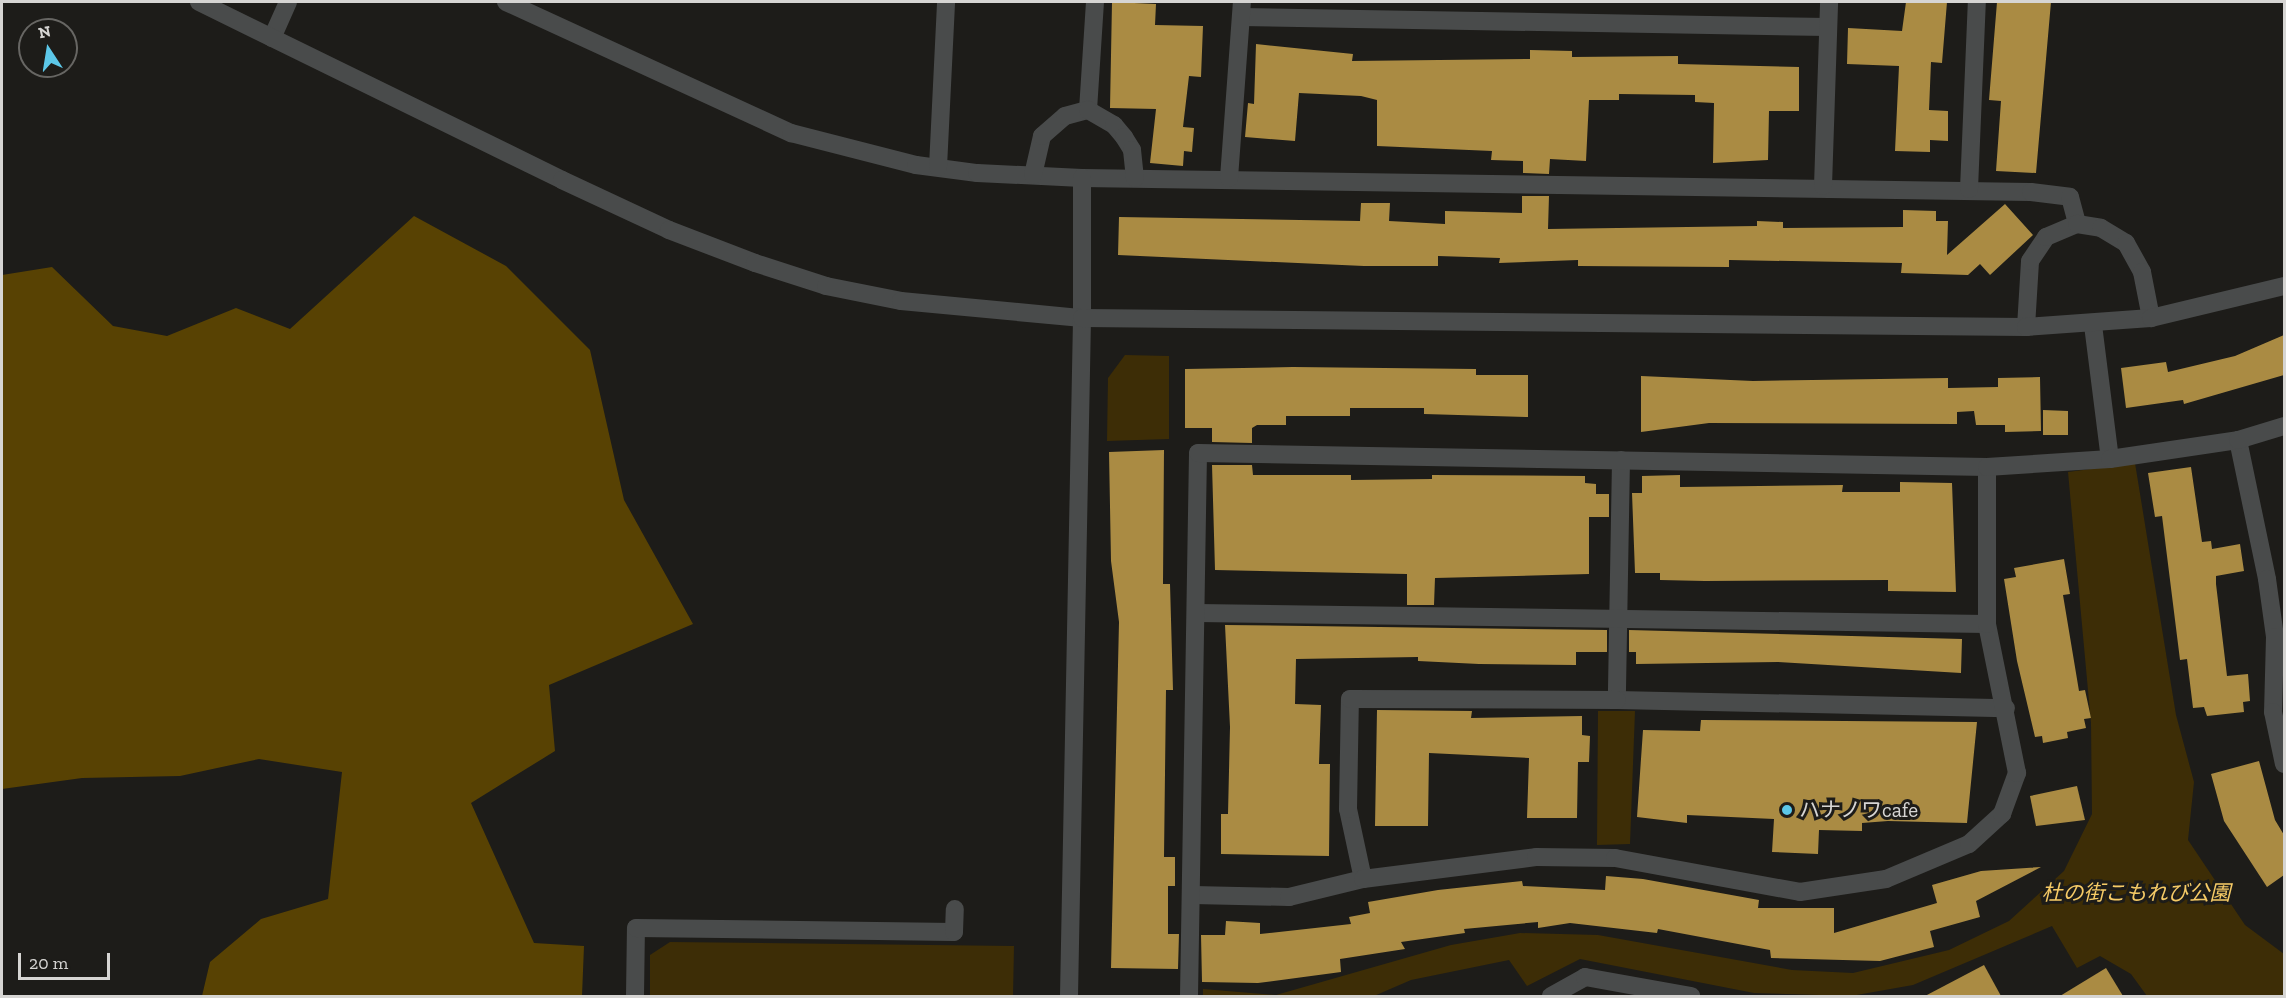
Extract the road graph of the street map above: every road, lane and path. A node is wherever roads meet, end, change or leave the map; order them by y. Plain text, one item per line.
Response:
1 (199, 2) edge
2 (288, 2) edge
3 (506, 2) edge
4 (946, 2) edge
5 (1095, 2) edge
6 (1829, 2) edge
7 (1977, 2) edge
8 (1241, 9) edge
9 (1827, 27) junction
10 (272, 38) junction
11 (1088, 110) junction
12 (938, 167) junction
13 (1033, 175) junction
14 (1082, 178) junction
15 (1135, 178) junction
16 (1229, 178) junction
17 (1822, 186) junction
18 (1969, 189) junction
19 (2077, 224) junction
20 (2284, 286) edge
21 (1082, 318) junction
22 (2151, 318) junction
23 (2093, 325) junction
24 (2026, 327) junction
25 (2284, 426) edge
26 (2238, 440) junction
27 (2110, 459) junction
28 (1621, 460) junction
29 (1987, 467) junction
30 (2276, 578) edge
31 (1197, 613) junction
32 (1617, 618) junction
33 (1988, 624) junction
34 (1617, 700) junction
35 (2006, 708) junction
36 (2284, 764) edge
37 (1363, 879) junction
38 (1193, 895) junction
39 (955, 909) dead end
40 (635, 996) edge
41 (1069, 996) edge
42 (1189, 996) edge
43 (1551, 996) edge
44 (1692, 996) edge

1 - 10 street
2 - 10 street
3 - 12 street
4 - 12 street
5 - 11 street
6 - 9 street
7 - 18 street
8 - 9 street
8 - 16 street
9 - 17 street
10 - 21 street
11 - 13 street
11 - 15 street
12 - 13 street
13 - 14 street
14 - 15 street
14 - 21 street
15 - 16 street
16 - 17 street
17 - 18 street
18 - 19 street
19 - 22 street
19 - 24 street
20 - 22 street
21 - 24 street
21 - 41 street
22 - 23 street
23 - 24 street
23 - 27 street
25 - 26 street
26 - 27 street
26 - 30 street
27 - 29 street
28 - 29 street
28 - 31 street
28 - 32 street
29 - 33 street
30 - 36 street
31 - 32 street
31 - 38 street
32 - 33 street
32 - 34 street
33 - 35 street
34 - 35 street
34 - 37 street
35 - 37 street
37 - 38 street
38 - 42 street
39 - 40 street
43 - 44 street

